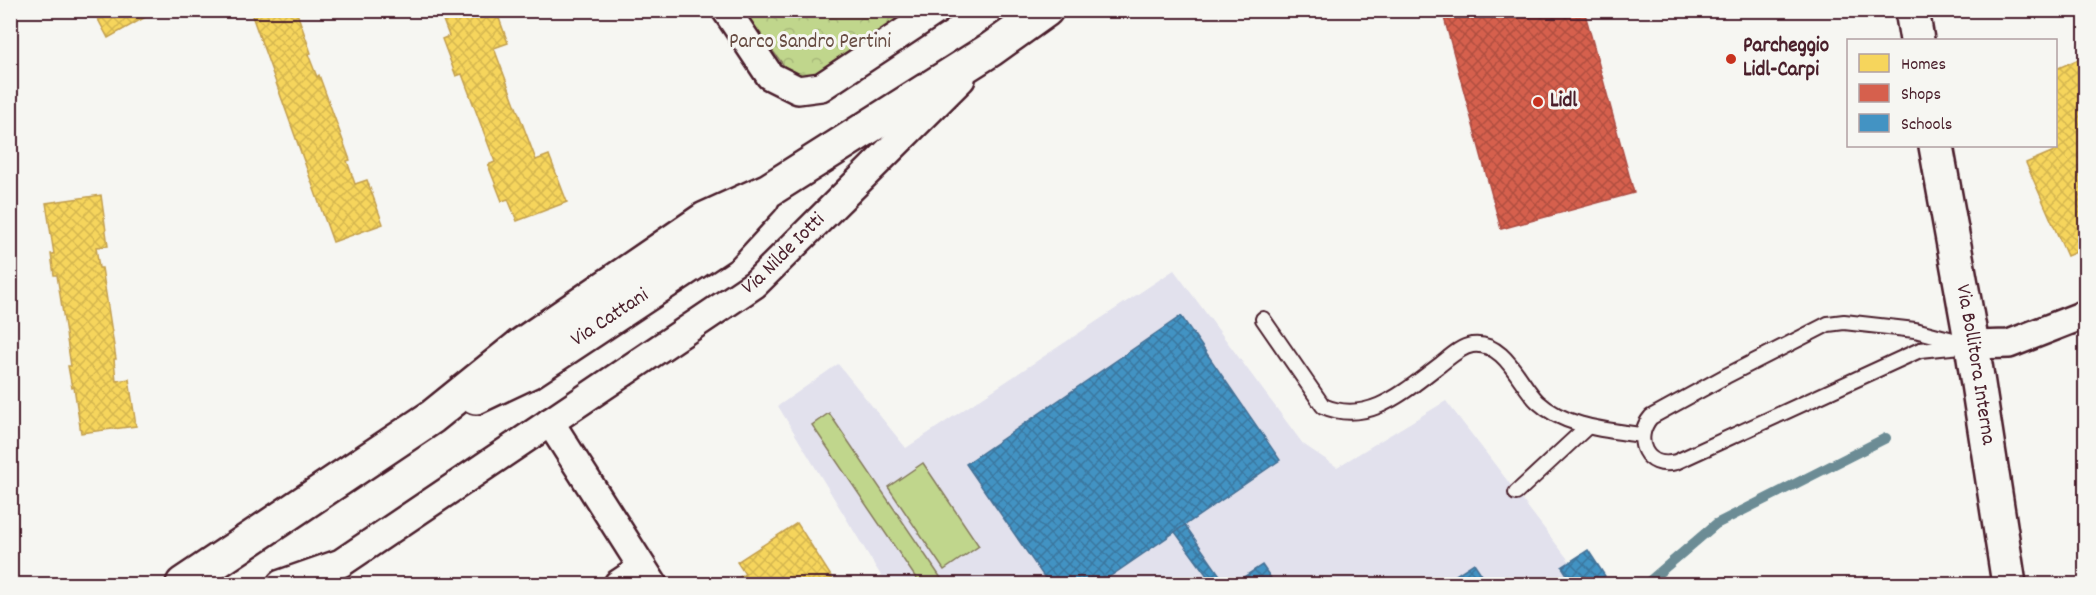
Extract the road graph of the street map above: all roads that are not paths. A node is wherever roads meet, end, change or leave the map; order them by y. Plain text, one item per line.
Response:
1 (937, 10) edge
2 (1046, 10) edge
3 (1912, 10) edge
4 (732, 19) edge
5 (1917, 39) edge
6 (990, 50) junction
7 (1936, 147) edge
8 (2085, 314) edge
9 (1263, 319) dead end
10 (1972, 345) junction
11 (550, 422) junction
12 (1587, 427) junction
13 (1641, 435) junction
14 (1516, 493) dead end
15 (648, 576) edge
16 (183, 585) edge
17 (281, 585) edge
18 (618, 585) edge
19 (2009, 585) edge

1 - 4 street
2 - 6 main road, Via Cattani
3 - 5 main road
6 - 11 street, Via Nilde Iotti
6 - 16 main road, Via Cattani
7 - 10 main road, Via Bollitora Interna
8 - 10 street
9 - 12 lane
10 - 13 lane
10 - 13 lane
10 - 19 main road, Via Bollitora Interna
11 - 15 street
11 - 17 street, Via Nilde Iotti
12 - 13 lane
12 - 14 lane
15 - 18 street

